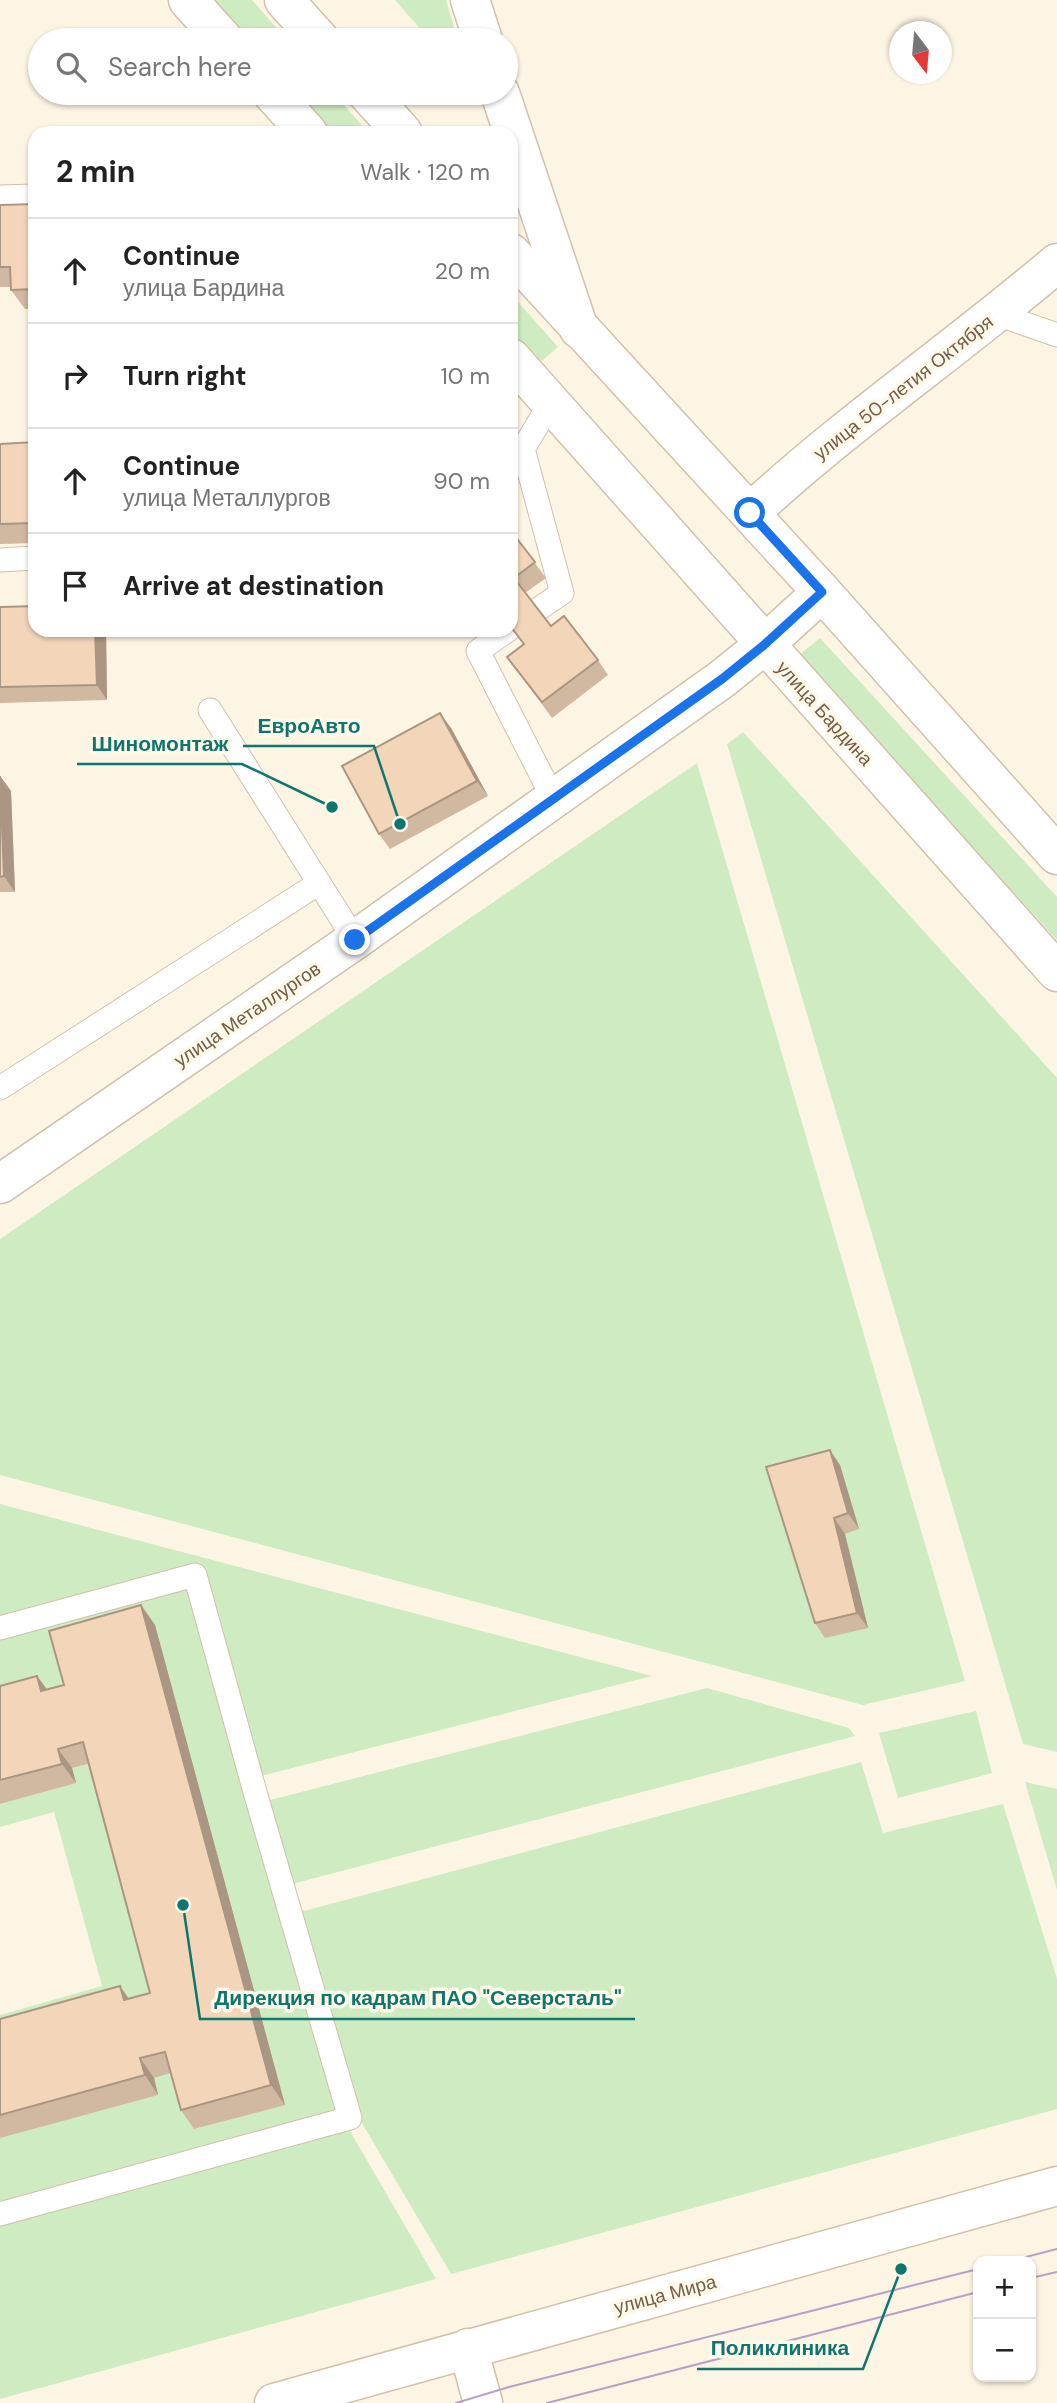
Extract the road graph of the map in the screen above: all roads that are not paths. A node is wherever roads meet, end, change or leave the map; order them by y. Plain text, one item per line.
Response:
1 (188, 0) edge
2 (284, 0) edge
3 (471, 0) edge
4 (213, 28) edge
5 (309, 28) edge
6 (479, 28) edge
7 (283, 105) edge
8 (378, 105) edge
9 (504, 105) edge
10 (302, 126) edge
11 (397, 126) edge
12 (511, 126) edge
13 (518, 147) edge
14 (28, 196) edge
15 (0, 197) edge
16 (518, 261) edge
17 (1057, 264) edge
18 (998, 314) junction
19 (579, 329) junction
20 (1057, 335) edge
21 (518, 371) edge
22 (551, 402) junction
23 (750, 513) junction
24 (28, 558) edge
25 (0, 560) edge
26 (822, 592) junction
27 (537, 610) edge
28 (498, 637) edge
29 (764, 645) junction
30 (210, 710) dead end
31 (554, 800) junction
32 (1057, 855) edge
33 (319, 883) junction
34 (355, 940) junction
35 (1057, 972) edge
36 (0, 1088) edge
37 (0, 1184) edge
38 (0, 1628) edge
39 (1057, 2186) edge
40 (0, 2214) edge
41 (468, 2348) junction
42 (274, 2403) edge
43 (483, 2403) edge

1 - 4 main road
2 - 5 main road
3 - 6 main road
7 - 10 main road
8 - 11 main road
9 - 12 main road
13 - 19 main road
14 - 15 lane
16 - 19 main road
17 - 18 main road, улица 50-летия Октября
18 - 20 lane
18 - 23 main road, улица 50-летия Октября
19 - 23 main road
21 - 22 main road, улица Бардина
22 - 27 lane
22 - 29 main road, улица Бардина
23 - 26 main road
24 - 25 lane
26 - 29 main road, улица Металлургов
26 - 32 main road
28 - 31 lane
29 - 31 main road, улица Металлургов
29 - 35 main road, улица Бардина
30 - 33 lane
31 - 34 main road, улица Металлургов
33 - 34 lane
33 - 36 lane
34 - 37 main road, улица Металлургов
38 - 40 lane
39 - 41 main road, улица Мира
41 - 42 main road, улица Мира
41 - 43 main road

